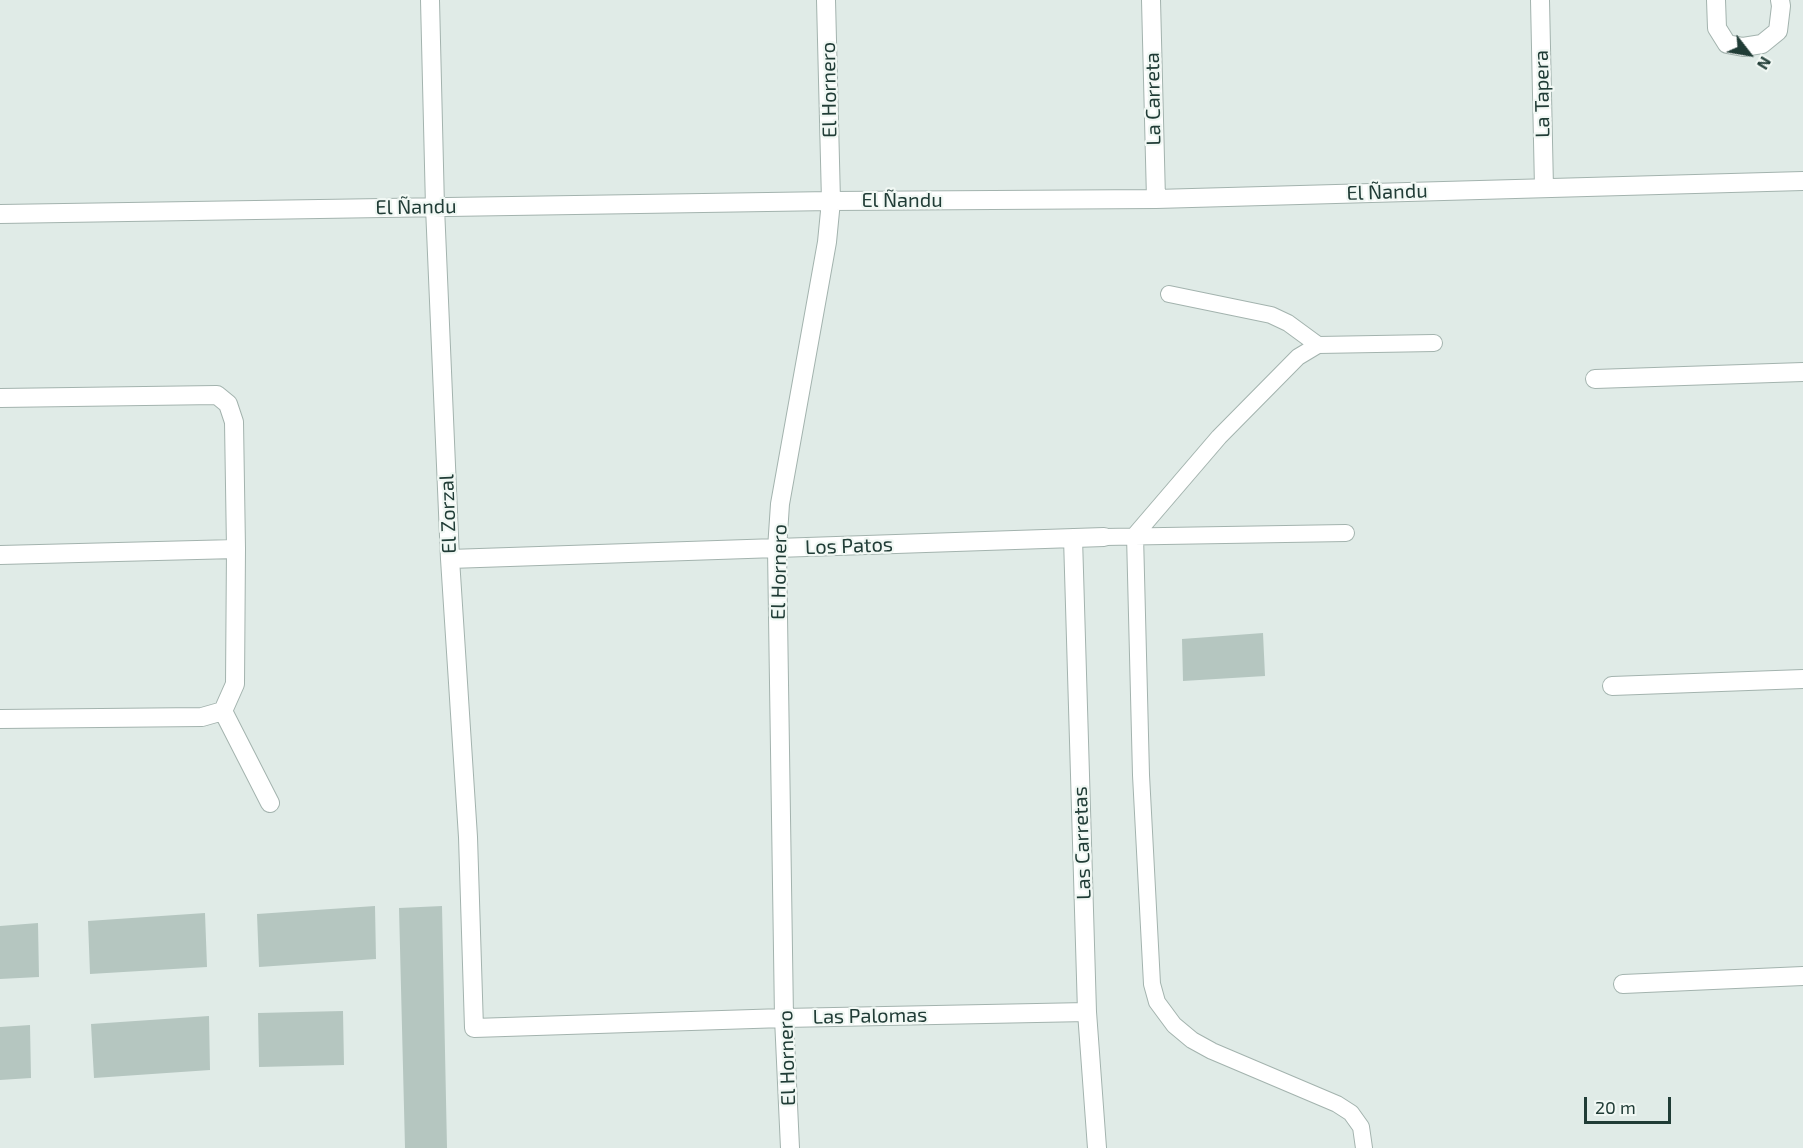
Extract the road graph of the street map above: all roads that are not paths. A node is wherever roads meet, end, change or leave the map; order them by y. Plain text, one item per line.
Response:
1 (430, 0) edge
2 (826, 0) edge
3 (1151, 0) edge
4 (1540, 0) edge
5 (1716, 0) edge
6 (1780, 0) edge
7 (1803, 181) edge
8 (1544, 188) junction
9 (1156, 199) junction
10 (831, 201) junction
11 (435, 207) junction
12 (0, 214) edge
13 (1169, 294) dead end
14 (1434, 343) dead end
15 (1318, 345) junction
16 (1803, 372) edge
17 (1595, 379) dead end
18 (0, 398) edge
19 (1346, 533) dead end
20 (1135, 535) junction
21 (1104, 537) joint
22 (1073, 538) junction
23 (236, 549) junction
24 (777, 549) junction
25 (0, 555) edge
26 (450, 559) junction
27 (1803, 679) edge
28 (1612, 686) dead end
29 (224, 711) junction
30 (0, 719) edge
31 (270, 803) dead end
32 (1803, 976) edge
33 (1623, 984) dead end
34 (1087, 1012) junction
35 (784, 1018) junction
36 (474, 1028) joint
37 (790, 1148) edge
38 (1097, 1148) edge
39 (1364, 1148) edge

1 - 11 street, El Zorzal
2 - 10 street, El Hornero
3 - 9 street, La Carreta
4 - 8 street, La Tapera
5 - 6 street
7 - 8 street, El Ñandu
8 - 9 street, El Ñandu
9 - 10 street, El Ñandu
10 - 11 street, El Ñandu
10 - 24 street, El Hornero
11 - 12 street, El Ñandu
11 - 26 street, El Zorzal
13 - 15 lane
14 - 15 lane
15 - 20 lane
16 - 17 street
18 - 23 street
19 - 20 lane
20 - 21 lane
20 - 39 lane
21 - 22 street, Los Patos
22 - 24 street, Los Patos
22 - 34 street, Las Carretas
23 - 25 street
23 - 29 street
24 - 26 street, Los Patos
24 - 35 street, El Hornero
26 - 36 street, El Zorzal
27 - 28 street
29 - 30 street
29 - 31 street
32 - 33 street
34 - 35 street, Las Palomas
34 - 38 street, Las Carretas
35 - 36 street, Las Palomas
35 - 37 street, El Hornero

